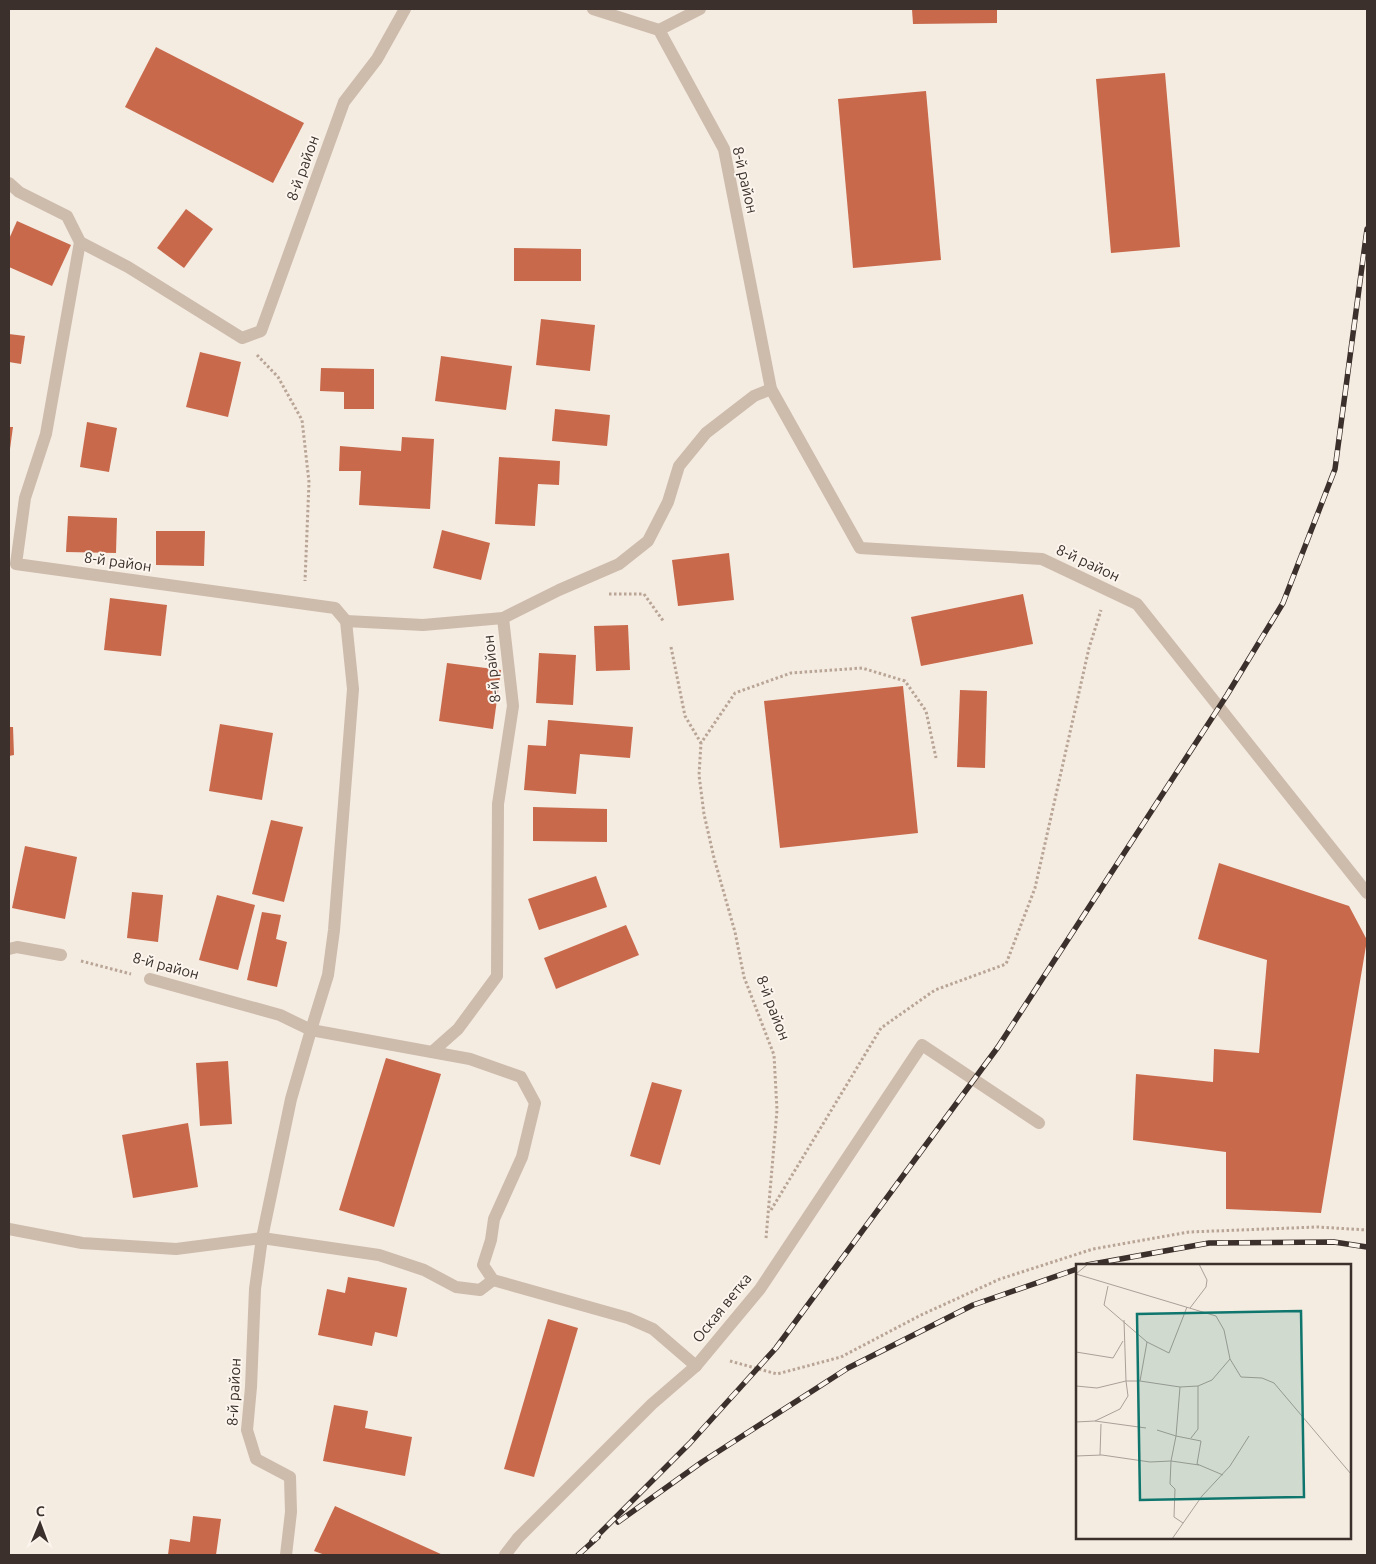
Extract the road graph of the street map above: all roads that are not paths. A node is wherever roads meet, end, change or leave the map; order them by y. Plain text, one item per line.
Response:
1 (405, 9) edge
2 (592, 9) edge
3 (700, 9) edge
4 (659, 30) junction
5 (9, 183) edge
6 (80, 242) junction
7 (771, 389) junction
8 (13, 564) edge
9 (503, 618) junction
10 (346, 621) junction
11 (1367, 893) edge
12 (9, 950) edge
13 (62, 955) road end
14 (150, 979) road end
15 (311, 1030) junction
16 (432, 1052) junction
17 (1038, 1123) dead end
18 (9, 1229) edge
19 (262, 1238) junction
20 (493, 1280) junction
21 (696, 1366) junction
22 (286, 1555) edge
23 (505, 1555) edge

1 - 6 street, 8-й район
2 - 4 street
3 - 4 street
4 - 7 street, 8-й район
5 - 6 street
6 - 8 street, 8-й район
7 - 9 street, 8-й район
7 - 11 street, 8-й район
8 - 10 street, 8-й район
9 - 10 street, 8-й район
9 - 16 street, 8-й район
10 - 15 street, 8-й район
12 - 13 street
14 - 15 street, 8-й район
15 - 16 street, 8-й район
15 - 19 street, 8-й район
16 - 20 street, 8-й район
17 - 21 street, Оская ветка
18 - 19 street
19 - 20 street
19 - 22 street, 8-й район
20 - 21 street
21 - 23 street, Оская ветка

